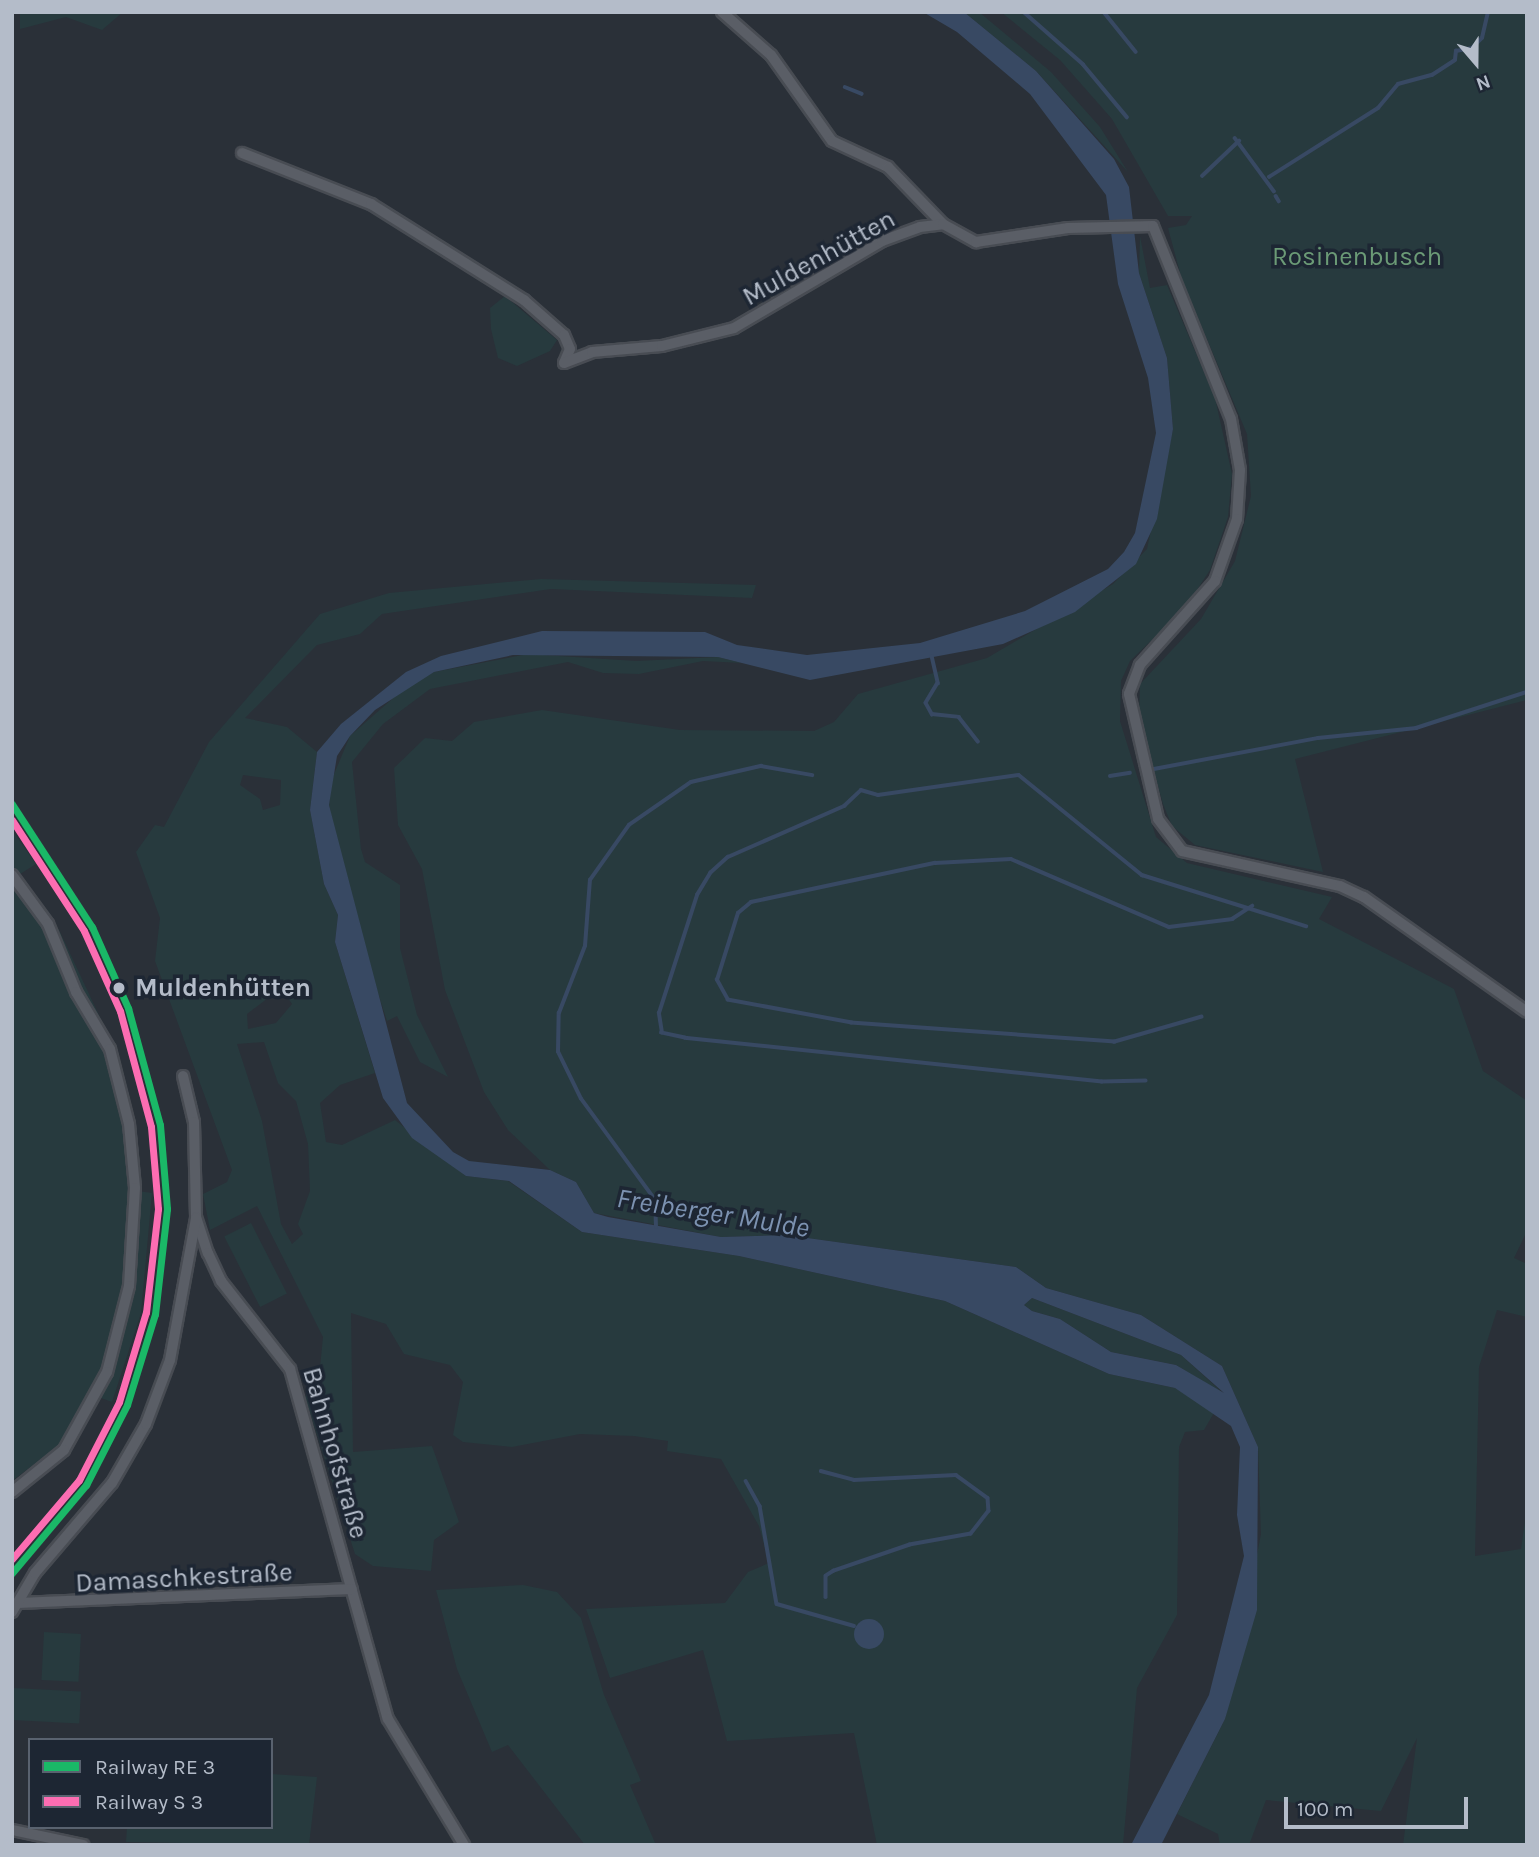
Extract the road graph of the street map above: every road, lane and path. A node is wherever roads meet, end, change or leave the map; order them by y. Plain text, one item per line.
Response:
1 (722, 12) edge
2 (243, 153) dead end
3 (943, 224) junction
4 (12, 875) edge
5 (1527, 1012) edge
6 (183, 1076) dead end
7 (196, 1217) junction
8 (12, 1492) edge
9 (352, 1589) junction
10 (15, 1607) edge
11 (12, 1830) edge
12 (83, 1845) edge
13 (464, 1845) edge

1 - 3 street
2 - 3 street, Muldenhütten
3 - 5 street
4 - 8 street
6 - 7 street, Bahnhofstraße
7 - 9 street, Bahnhofstraße
7 - 10 street
9 - 10 street, Damaschkestraße
9 - 13 street, Bahnhofstraße
11 - 12 street

